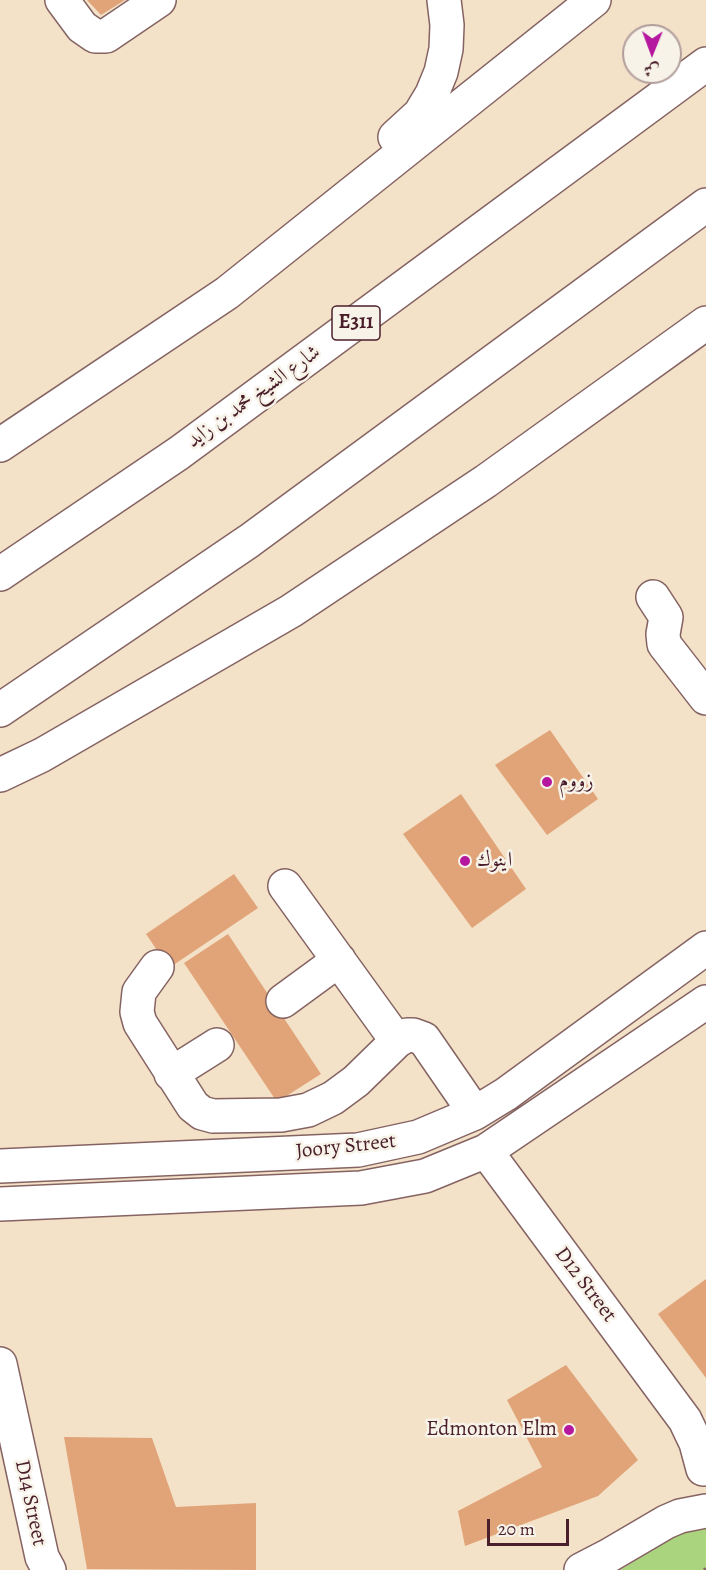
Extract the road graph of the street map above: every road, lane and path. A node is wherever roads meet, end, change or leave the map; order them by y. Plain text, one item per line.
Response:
1 (62, 0) edge
2 (159, 0) edge
3 (444, 0) edge
4 (594, 0) edge
5 (706, 64) edge
6 (706, 205) edge
7 (227, 293) junction
8 (706, 323) edge
9 (0, 445) edge
10 (0, 574) edge
11 (653, 597) dead end
12 (706, 698) edge
13 (0, 710) edge
14 (0, 776) edge
15 (285, 886) dead end
16 (706, 948) edge
17 (339, 960) junction
18 (157, 967) dead end
19 (283, 1001) dead end
20 (706, 1002) edge
21 (397, 1041) junction
22 (218, 1045) dead end
23 (171, 1074) junction
24 (475, 1113) junction
25 (486, 1151) junction
26 (0, 1166) edge
27 (0, 1203) edge
28 (0, 1364) edge
29 (696, 1428) edge
30 (704, 1478) edge
31 (706, 1511) edge
32 (666, 1522) junction
33 (44, 1566) edge
34 (580, 1570) edge

1 - 2 main road
3 - 7 main road
4 - 7 main road
5 - 10 main road, شارع الشيخ محمد بن زايد / E311
6 - 13 main road
7 - 9 main road
8 - 14 main road
11 - 12 main road
15 - 17 main road
16 - 24 main road, Joory Street
17 - 19 main road
17 - 21 main road
18 - 23 main road
20 - 25 main road, Joory Street
21 - 23 main road
21 - 24 main road
22 - 23 main road
24 - 26 main road, Joory Street
25 - 27 main road, Joory Street
25 - 29 main road, D12 Street
28 - 33 main road, D14 Street
29 - 30 main road, D12 Street
30 - 32 main road
31 - 32 main road
32 - 34 main road

